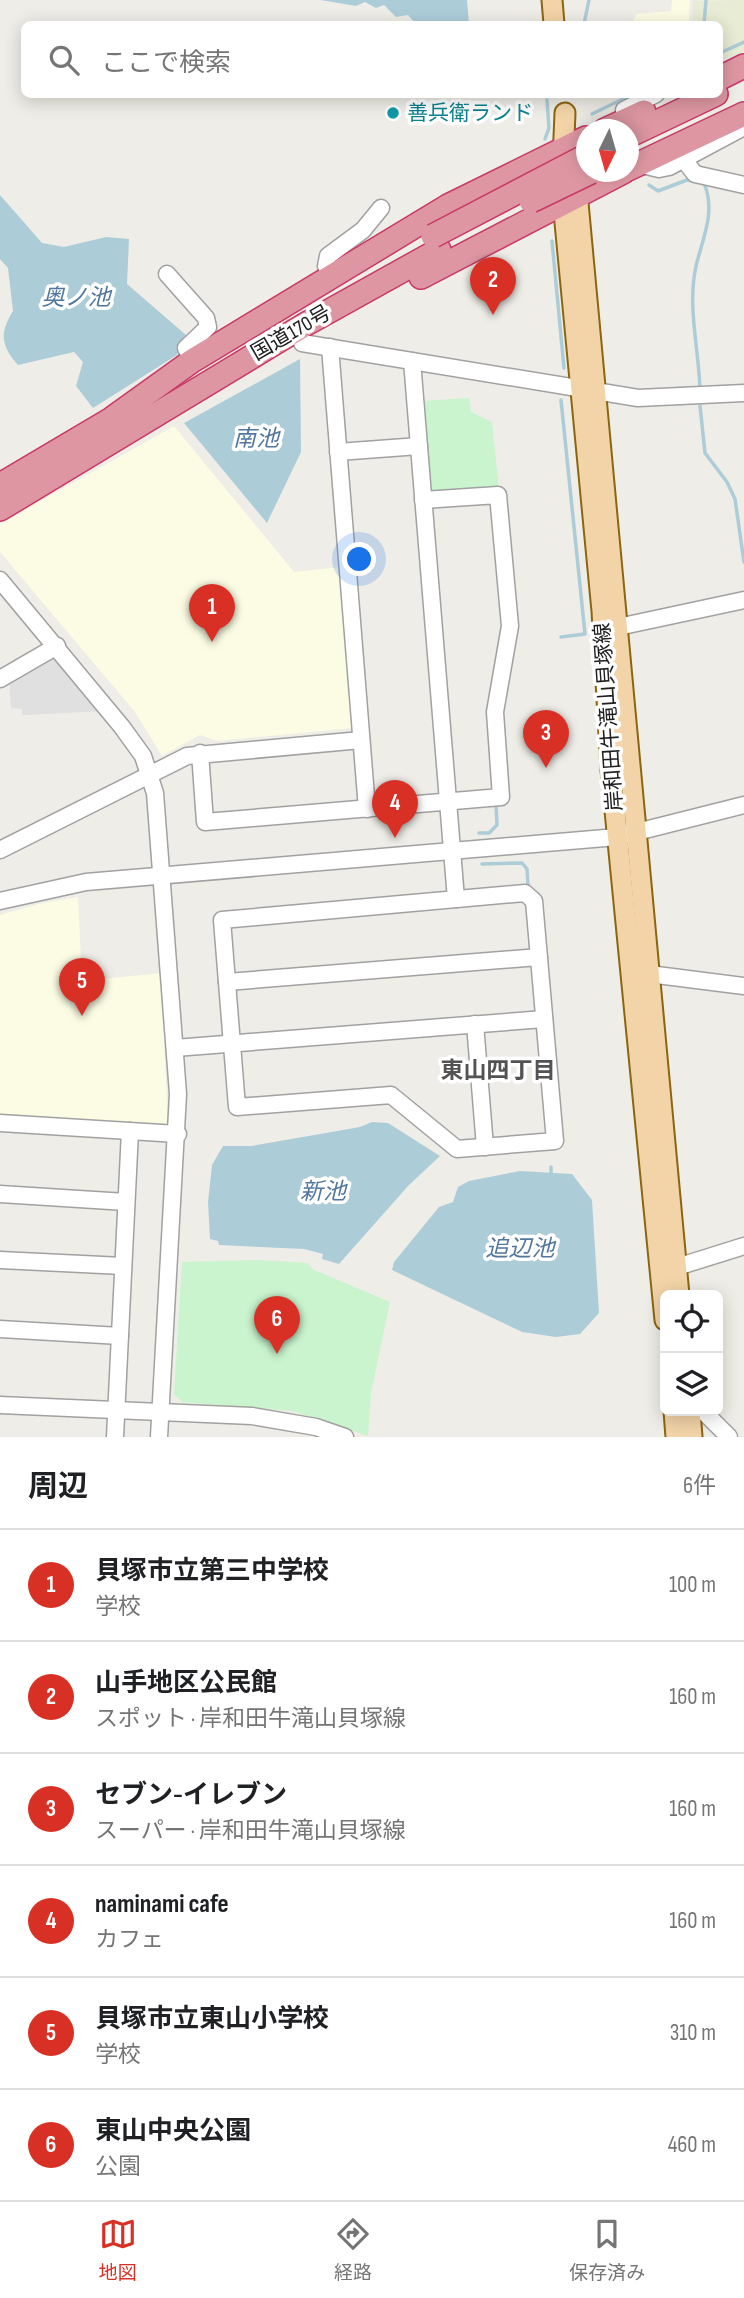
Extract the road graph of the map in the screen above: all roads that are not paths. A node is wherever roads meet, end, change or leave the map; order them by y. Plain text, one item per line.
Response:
1 (552, 0) edge
2 (554, 21) edge
3 (744, 55) edge
4 (723, 63) edge
5 (744, 66) edge
6 (723, 76) edge
7 (744, 82) edge
8 (723, 92) edge
9 (648, 98) edge
10 (673, 98) edge
11 (709, 98) edge
12 (744, 99) edge
13 (564, 104) edge
14 (744, 114) edge
15 (607, 119) edge
16 (629, 119) edge
17 (744, 127) edge
18 (639, 131) edge
19 (576, 144) edge
20 (576, 147) edge
21 (576, 148) edge
22 (576, 154) edge
23 (639, 158) edge
24 (639, 160) edge
25 (684, 160) junction
26 (639, 166) edge
27 (576, 179) edge
28 (599, 182) edge
29 (744, 185) edge
30 (570, 199) junction
31 (381, 208) dead end
32 (436, 243) junction
33 (167, 274) dead end
34 (332, 277) junction
35 (302, 343) junction
36 (330, 347) junction
37 (192, 361) junction
38 (412, 361) junction
39 (213, 379) junction
40 (588, 392) junction
41 (744, 393) edge
42 (114, 417) junction
43 (419, 446) junction
44 (338, 452) junction
45 (0, 485) edge
46 (423, 500) junction
47 (0, 509) edge
48 (0, 580) edge
49 (744, 600) edge
50 (618, 627) junction
51 (57, 646) junction
52 (0, 679) edge
53 (361, 740) junction
54 (200, 753) junction
55 (150, 775) junction
56 (448, 802) junction
57 (744, 804) edge
58 (367, 808) junction
59 (627, 834) junction
60 (0, 850) edge
61 (452, 851) junction
62 (161, 876) junction
63 (456, 900) junction
64 (0, 901) edge
65 (539, 957) junction
66 (649, 974) junction
67 (227, 982) junction
68 (744, 986) edge
69 (544, 1019) junction
70 (475, 1024) junction
71 (232, 1044) junction
72 (176, 1048) junction
73 (0, 1123) edge
74 (130, 1131) junction
75 (178, 1133) junction
76 (485, 1147) junction
77 (0, 1194) edge
78 (126, 1202) junction
79 (744, 1246) edge
80 (0, 1261) edge
81 (123, 1266) junction
82 (677, 1267) junction
83 (663, 1290) edge
84 (679, 1290) edge
85 (0, 1329) edge
86 (120, 1336) junction
87 (0, 1405) edge
88 (117, 1410) junction
89 (160, 1412) junction
90 (674, 1416) edge
91 (690, 1416) edge
92 (708, 1416) edge
93 (115, 1437) edge
94 (159, 1437) edge
95 (345, 1437) edge
96 (676, 1437) edge
97 (692, 1437) edge
98 (729, 1437) edge

1 - 2 main road
3 - 4 street
5 - 6 highway
7 - 8 highway
9 - 15 street
10 - 16 highway
11 - 18 highway
12 - 23 highway
13 - 19 main road, 岸和田牛滝山貝塚線
14 - 24 highway
17 - 25 street
20 - 34 highway
21 - 32 highway, 国道170号, bridge
22 - 30 main road, 岸和田牛滝山貝塚線
25 - 26 street
25 - 29 street
27 - 32 highway, 国道170号, bridge
28 - 30 highway
30 - 35 highway
30 - 40 main road, 岸和田牛滝山貝塚線
31 - 34 street
32 - 39 highway, 国道170号
32 - 42 highway, 国道170号
33 - 37 street
34 - 37 highway
35 - 36 street
35 - 39 highway
36 - 38 street
36 - 44 street
37 - 42 highway
38 - 40 street
38 - 43 street
39 - 47 highway, 国道170号
40 - 41 street
40 - 50 main road, 岸和田牛滝山貝塚線
40 - 59 main road, 岸和田牛滝山貝塚線
42 - 45 highway, 国道170号
43 - 44 street
43 - 46 street
44 - 53 street
46 - 56 street
46 - 56 street
48 - 51 street
49 - 50 street
50 - 59 main road, 岸和田牛滝山貝塚線
51 - 52 street
51 - 55 street
53 - 54 street
53 - 58 street
54 - 55 street
54 - 58 street
55 - 60 street
55 - 62 street
56 - 58 street
56 - 61 street
57 - 59 street
59 - 61 street
59 - 66 main road, 岸和田牛滝山貝塚線
59 - 83 main road, 岸和田牛滝山貝塚線
61 - 62 street
61 - 63 street
62 - 64 street
62 - 72 street
63 - 65 street
63 - 67 street
65 - 67 street
65 - 69 street
66 - 68 street
66 - 82 main road, 岸和田牛滝山貝塚線
67 - 71 street
69 - 70 street
69 - 76 street
70 - 71 street
70 - 76 street
71 - 72 street
71 - 76 street
72 - 75 street
73 - 74 street
74 - 75 street
74 - 78 street
75 - 89 street
77 - 78 street
78 - 81 street
79 - 82 street
80 - 81 street
81 - 86 street
82 - 84 main road, 岸和田牛滝山貝塚線
85 - 86 street
86 - 88 street
87 - 88 street
88 - 89 street
88 - 93 street
89 - 94 street
89 - 95 street
90 - 96 main road
91 - 97 main road
92 - 98 street

